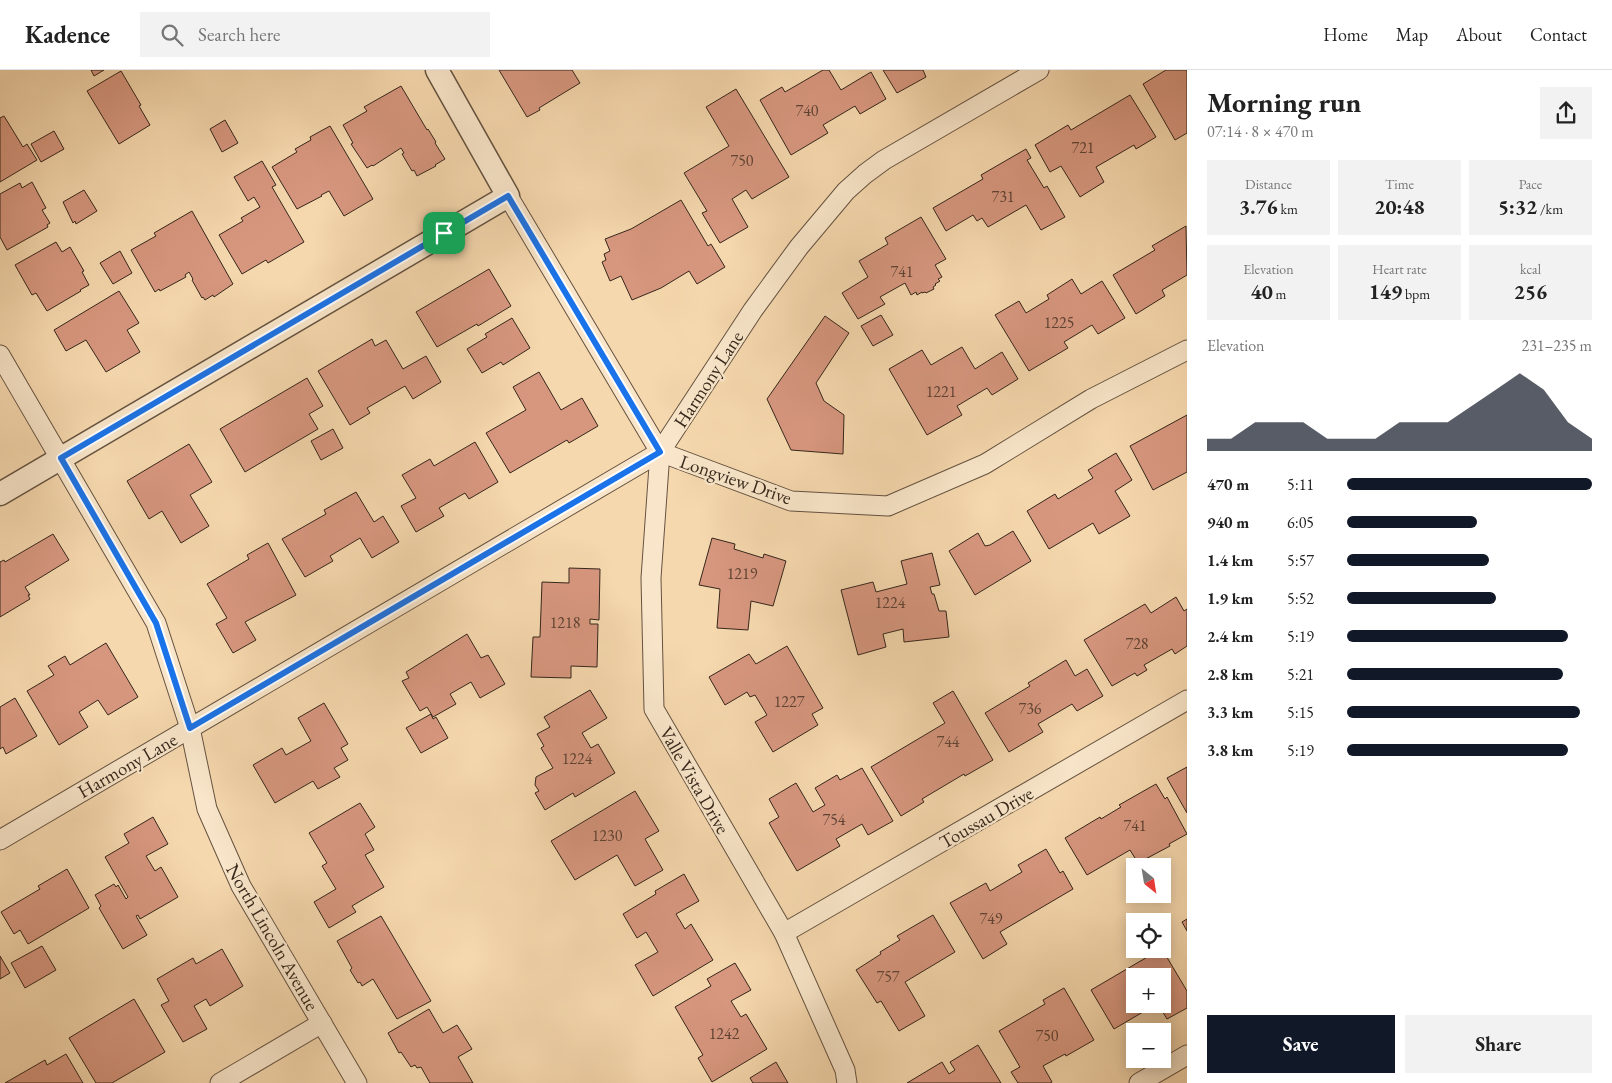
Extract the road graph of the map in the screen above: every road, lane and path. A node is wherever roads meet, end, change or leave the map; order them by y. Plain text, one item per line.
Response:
1 (437, 70) edge
2 (1039, 70) edge
3 (508, 196) junction
4 (1187, 350) edge
5 (0, 355) edge
6 (660, 452) junction
7 (61, 458) junction
8 (0, 494) edge
9 (1187, 700) edge
10 (190, 728) junction
11 (0, 840) edge
12 (784, 933) junction
13 (322, 1023) junction
14 (1187, 1055) edge
15 (220, 1083) edge
16 (356, 1083) edge
17 (847, 1083) edge
18 (1140, 1083) edge

1 - 3 street, Longview Drive
2 - 6 street, Harmony Lane
3 - 6 street, Longview Drive
3 - 7 street
4 - 6 street, Longview Drive
5 - 7 street, North Lincoln Avenue
6 - 10 street, Harmony Lane
6 - 12 street, Valle Vista Drive
7 - 8 street
7 - 10 street, North Lincoln Avenue
9 - 12 street, Toussau Drive
10 - 11 street, Harmony Lane
10 - 13 street, North Lincoln Avenue
12 - 17 street, Valle Vista Drive
13 - 15 street
13 - 16 street, North Lincoln Avenue
14 - 18 street

